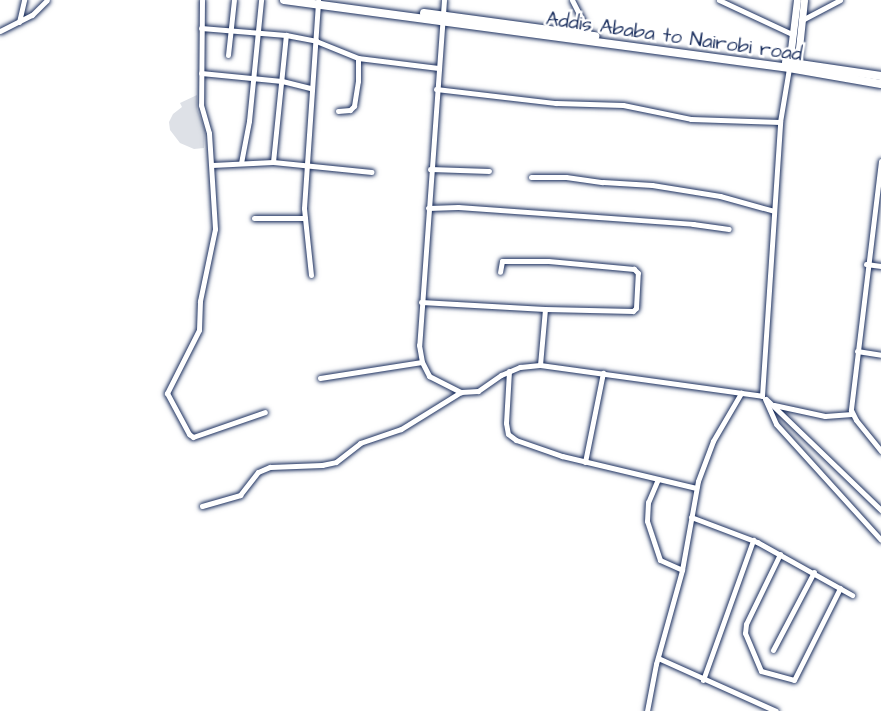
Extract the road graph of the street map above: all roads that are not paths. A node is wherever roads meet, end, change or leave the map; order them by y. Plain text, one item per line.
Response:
1 (24, 0) edge
2 (47, 0) edge
3 (202, 0) edge
4 (234, 0) edge
5 (261, 0) edge
6 (284, 0) edge
7 (444, 0) edge
8 (572, 0) edge
9 (719, 0) edge
10 (797, 0) edge
11 (804, 0) edge
12 (840, 0) edge
13 (321, 2) edge
14 (441, 19) junction
15 (802, 20) junction
16 (19, 22) junction
17 (201, 28) junction
18 (230, 31) junction
19 (0, 32) edge
20 (257, 33) junction
21 (792, 34) junction
22 (286, 35) junction
23 (590, 35) junction
24 (316, 41) junction
25 (228, 55) dead end
26 (358, 58) junction
27 (793, 66) junction
28 (438, 68) junction
29 (201, 73) junction
30 (881, 76) edge
31 (253, 79) junction
32 (282, 81) junction
33 (881, 84) edge
34 (311, 88) junction
35 (436, 89) junction
36 (338, 111) dead end
37 (780, 122) junction
38 (881, 160) edge
39 (273, 162) junction
40 (241, 163) junction
41 (212, 165) junction
42 (308, 166) junction
43 (430, 169) junction
44 (489, 171) dead end
45 (371, 172) dead end
46 (531, 177) dead end
47 (428, 208) junction
48 (774, 211) junction
49 (254, 218) dead end
50 (305, 218) junction
51 (729, 229) dead end
52 (866, 264) junction
53 (881, 266) edge
54 (500, 272) dead end
55 (311, 275) dead end
56 (421, 302) junction
57 (545, 309) junction
58 (857, 351) junction
59 (881, 355) edge
60 (422, 362) junction
61 (540, 365) junction
62 (509, 371) junction
63 (603, 373) junction
64 (320, 378) dead end
65 (461, 392) junction
66 (741, 393) junction
67 (764, 398) junction
68 (771, 404) junction
69 (265, 412) dead end
70 (852, 414) junction
71 (881, 451) edge
72 (585, 462) junction
73 (658, 479) junction
74 (696, 488) junction
75 (202, 506) dead end
76 (881, 510) edge
77 (691, 517) junction
78 (753, 540) junction
79 (881, 540) edge
80 (780, 554) junction
81 (682, 570) junction
82 (814, 572) junction
83 (840, 588) junction
84 (852, 595) dead end
85 (773, 650) dead end
86 (658, 658) junction
87 (703, 680) junction
88 (647, 711) edge
89 (776, 711) edge

1 - 16 street
2 - 16 street
3 - 17 street
4 - 18 street
5 - 20 street
6 - 13 highway, Addis Ababa to Nairobi road
7 - 14 street
8 - 23 street
9 - 21 street
10 - 21 main road
11 - 15 main road
12 - 15 street
13 - 14 highway, Addis Ababa to Nairobi road
13 - 24 street
14 - 23 highway, Addis Ababa to Nairobi road
14 - 27 highway, Addis Ababa to Nairobi road
14 - 28 street
15 - 27 main road
16 - 19 street
17 - 18 street
17 - 29 street
18 - 20 street
18 - 25 street
20 - 22 street
20 - 31 street
21 - 27 main road
22 - 24 street
22 - 32 street
23 - 27 highway, Addis Ababa to Nairobi road
24 - 26 street
24 - 34 street
26 - 28 street
26 - 36 street
27 - 30 highway, Addis Ababa to Nairobi road
27 - 33 highway, Addis Ababa to Nairobi road
27 - 37 street
28 - 35 street
29 - 31 street
29 - 41 street
31 - 32 street
31 - 40 street
32 - 34 street
32 - 39 street
34 - 42 street
35 - 37 street
35 - 43 street
37 - 48 street
38 - 52 street
39 - 40 street
39 - 42 street
40 - 41 street
41 - 69 street
42 - 45 street
42 - 50 street
43 - 44 street
43 - 47 street
46 - 48 street
47 - 51 street
47 - 56 street
48 - 67 street
49 - 50 street
50 - 55 street
52 - 53 street
52 - 58 street
54 - 57 street
56 - 57 street
56 - 60 street
57 - 61 street
58 - 59 street
58 - 70 street
60 - 64 street
60 - 65 street
61 - 62 street
61 - 63 street
62 - 65 street
62 - 72 street
63 - 66 street
63 - 72 street
65 - 75 street
66 - 67 street
66 - 74 street
67 - 68 street
67 - 79 street
68 - 70 street
68 - 76 street
70 - 71 street
72 - 73 street
73 - 74 street
73 - 81 street
74 - 77 street
77 - 78 street
77 - 81 street
78 - 80 street
78 - 87 street
80 - 82 street
80 - 83 street
81 - 86 street
82 - 83 street
82 - 85 street
83 - 84 street
86 - 87 street
86 - 88 street
87 - 89 street

